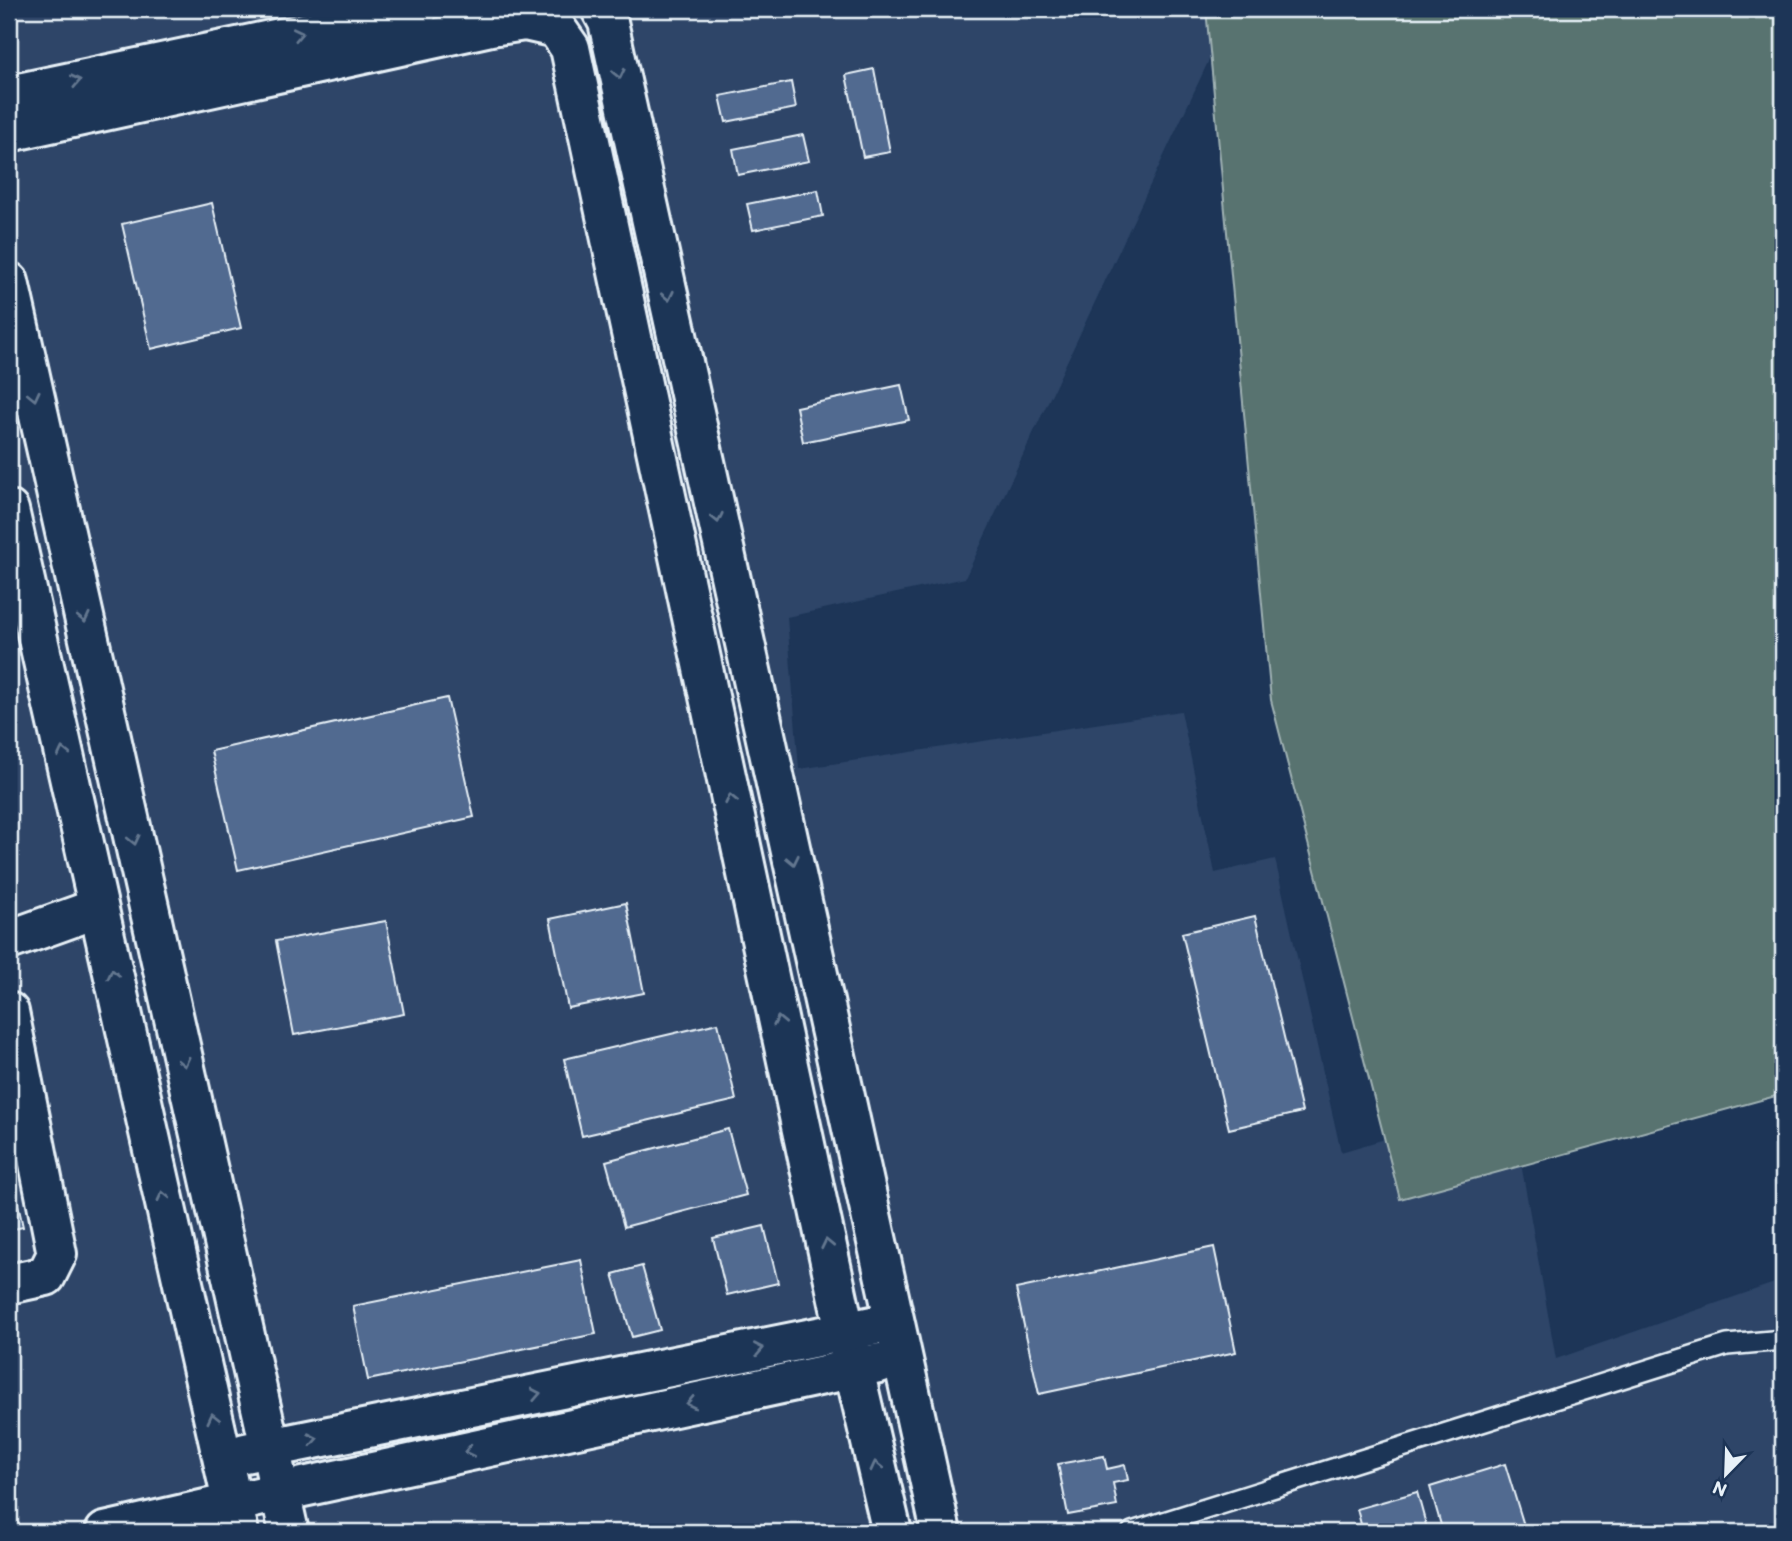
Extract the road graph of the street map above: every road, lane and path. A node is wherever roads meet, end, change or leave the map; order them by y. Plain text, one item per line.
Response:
1 (418, 9) edge
2 (601, 9) edge
3 (563, 18) edge
4 (9, 95) edge
5 (9, 132) edge
6 (9, 282) edge
7 (9, 510) edge
8 (98, 908) junction
9 (9, 940) edge
10 (9, 1012) edge
11 (9, 1284) edge
12 (845, 1331) junction
13 (898, 1340) junction
14 (1783, 1340) edge
15 (853, 1368) junction
16 (270, 1447) junction
17 (222, 1457) junction
18 (280, 1492) junction
19 (236, 1517) edge
20 (105, 1532) edge
21 (289, 1532) edge
22 (892, 1532) edge
23 (941, 1532) edge
24 (1132, 1532) edge

4 -> 1 street
2 -> 13 street
3 - 5 street
12 -> 3 street
6 -> 16 street
8 -> 7 street
8 - 9 street
17 -> 8 street
10 - 11 street
12 - 13 street
12 - 15 street
16 -> 12 street
13 - 15 street
13 - 23 street
14 - 24 lane
15 -> 18 street
22 -> 15 street
16 - 17 street
16 - 18 street
17 - 19 street
18 - 19 street
18 - 21 street
19 - 20 street

